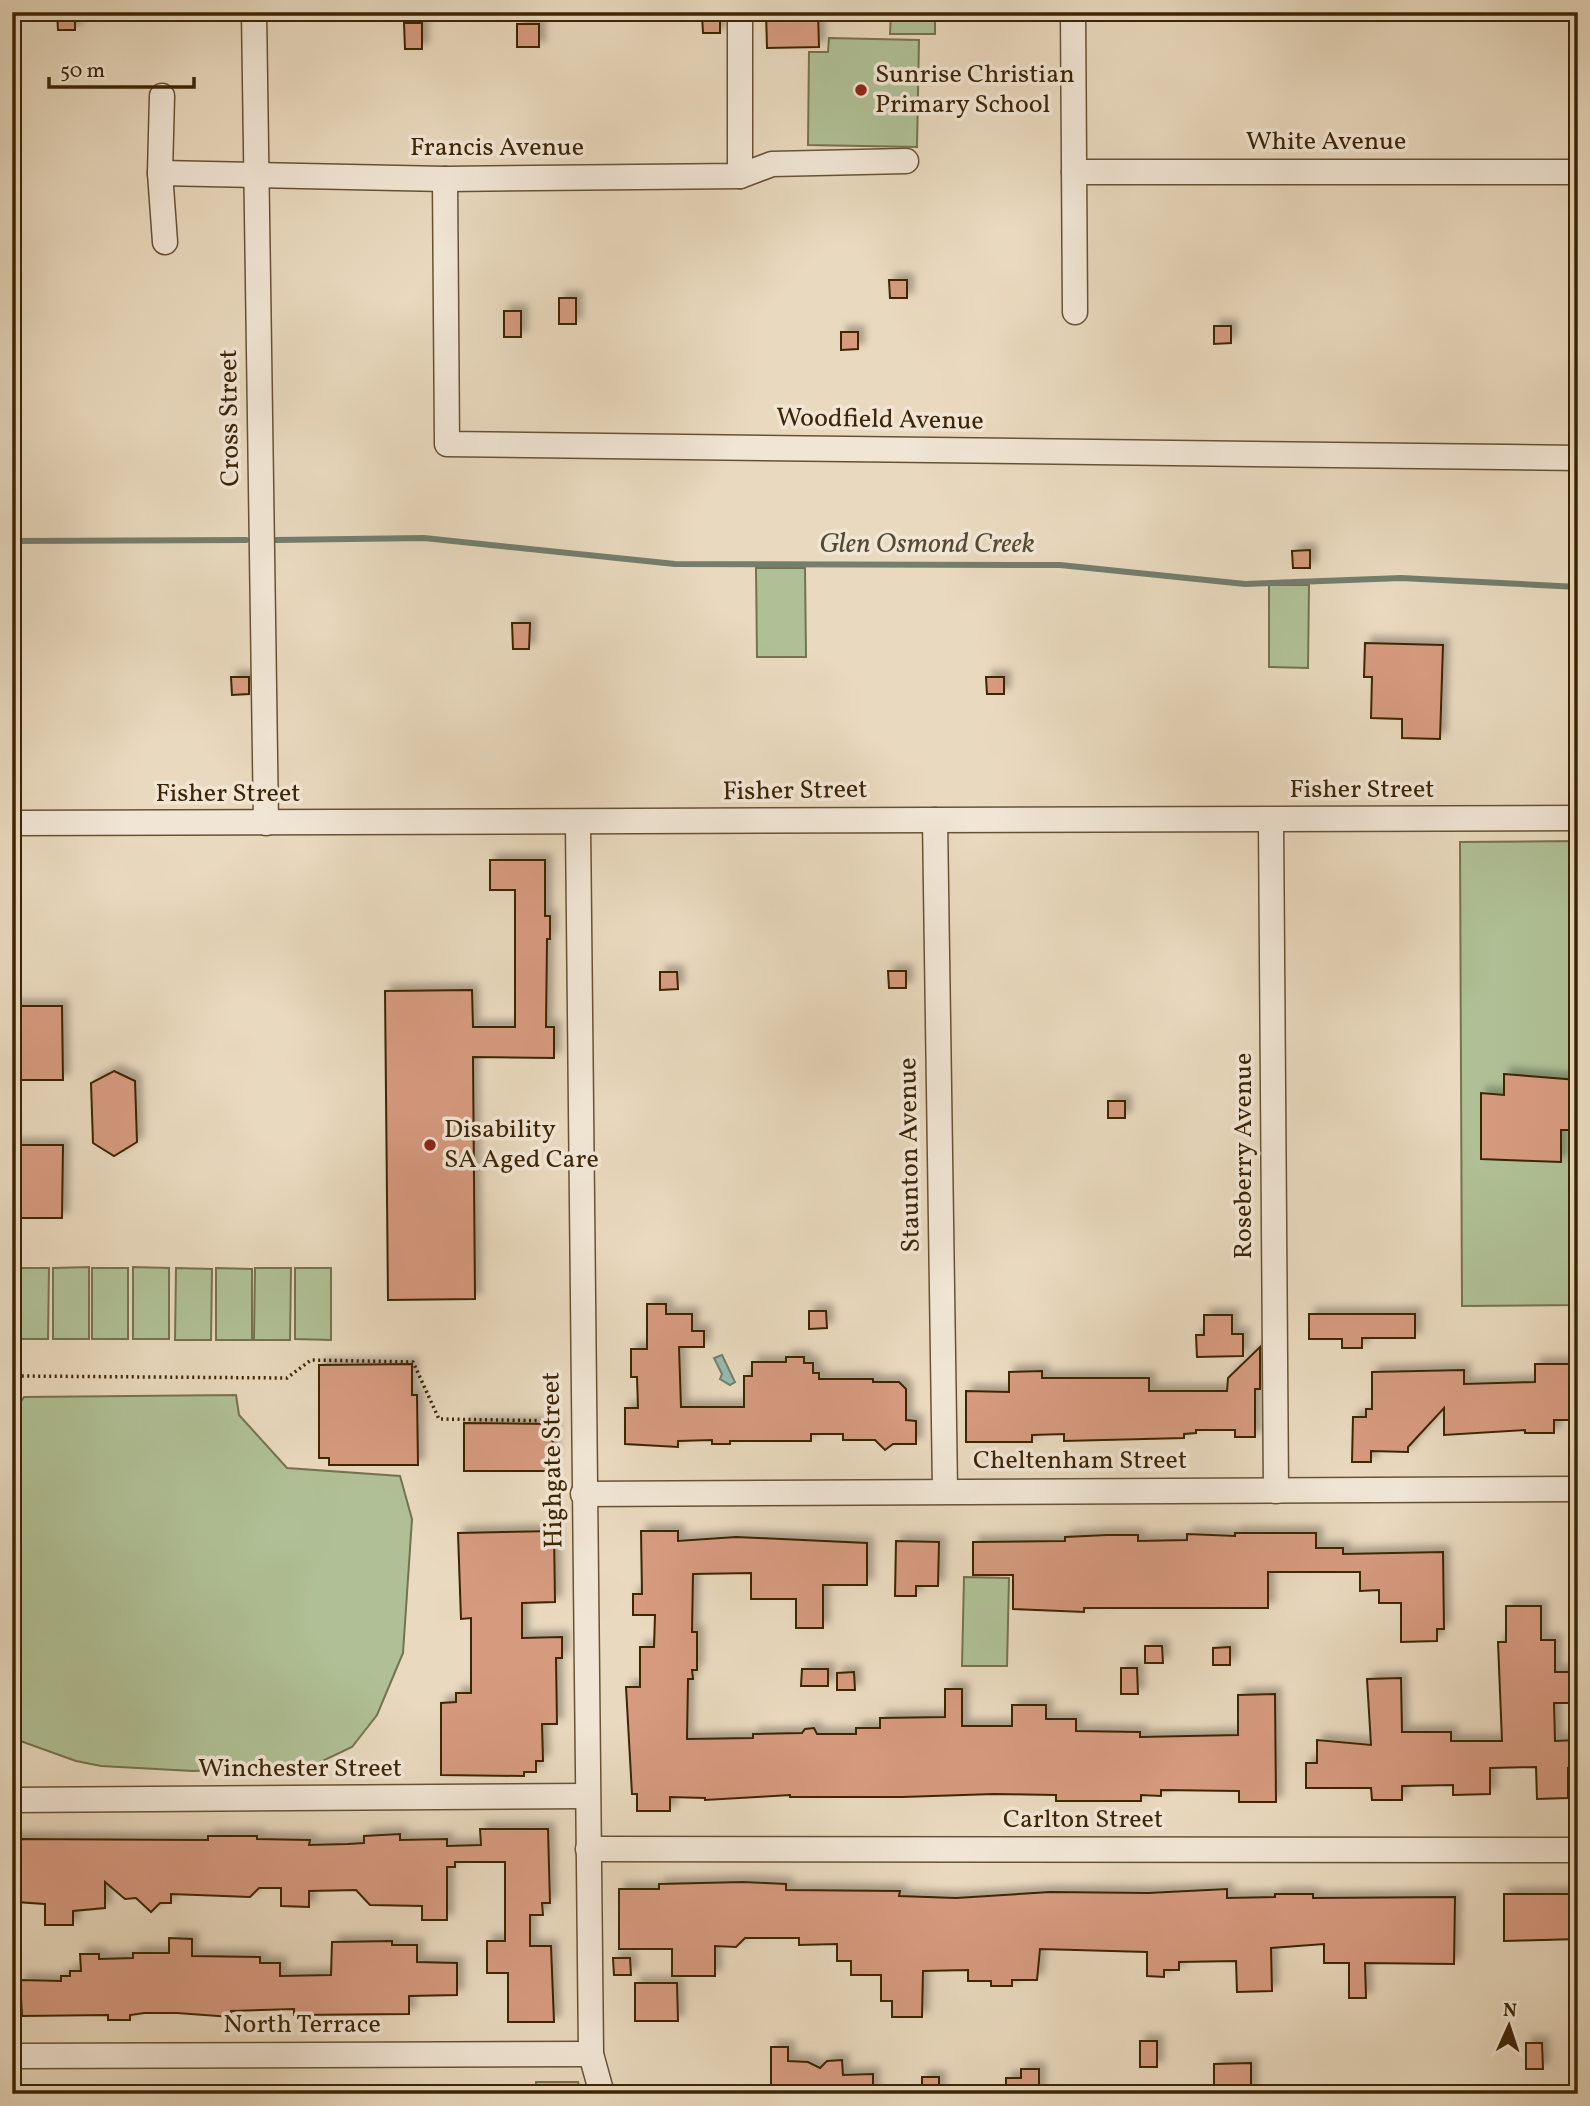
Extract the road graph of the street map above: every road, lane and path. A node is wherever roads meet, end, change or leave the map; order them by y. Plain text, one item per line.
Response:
1 (254, 12) edge
2 (740, 12) edge
3 (1073, 12) edge
4 (162, 96) dead end
5 (906, 161) dead end
6 (1074, 172) junction
7 (1578, 172) edge
8 (160, 173) junction
9 (740, 176) junction
10 (255, 177) junction
11 (445, 179) junction
12 (164, 242) dead end
13 (1075, 312) dead end
14 (1578, 458) edge
15 (1578, 818) edge
16 (935, 820) junction
17 (1271, 821) junction
18 (12, 823) edge
19 (266, 823) junction
20 (578, 824) junction
21 (12, 1386) edge
22 (583, 1421) junction
23 (1578, 1489) edge
24 (945, 1490) junction
25 (1276, 1491) junction
26 (583, 1494) junction
27 (587, 1796) junction
28 (12, 1800) edge
29 (588, 1849) junction
30 (1578, 1850) edge
31 (591, 2054) junction
32 (12, 2056) edge
33 (602, 2094) edge

1 - 10 street, Cross Street
2 - 9 street
3 - 6 street
4 - 8 street
5 - 9 street, Francis Avenue
6 - 7 street, White Avenue
6 - 13 street
8 - 10 street, Francis Avenue
8 - 12 street
9 - 11 street, Francis Avenue
10 - 11 street, Francis Avenue
10 - 19 street, Cross Street
11 - 14 street, Woodfield Avenue
15 - 17 street, Fisher Street
16 - 17 street, Fisher Street
16 - 20 street, Fisher Street
16 - 24 street, Staunton Avenue
17 - 25 street, Roseberry Avenue
18 - 19 street, Fisher Street
19 - 20 street, Fisher Street
20 - 22 street, Highgate Street
21 - 22 path
22 - 26 street, Highgate Street
23 - 25 street, Cheltenham Street
24 - 25 street, Cheltenham Street
24 - 26 street, Cheltenham Street
26 - 27 street, Highgate Street
27 - 28 street, Winchester Street
27 - 29 street, Highgate Street
29 - 30 street, Carlton Street
29 - 31 street, Highgate Street
31 - 32 street, North Terrace
31 - 33 street, Highgate Street

